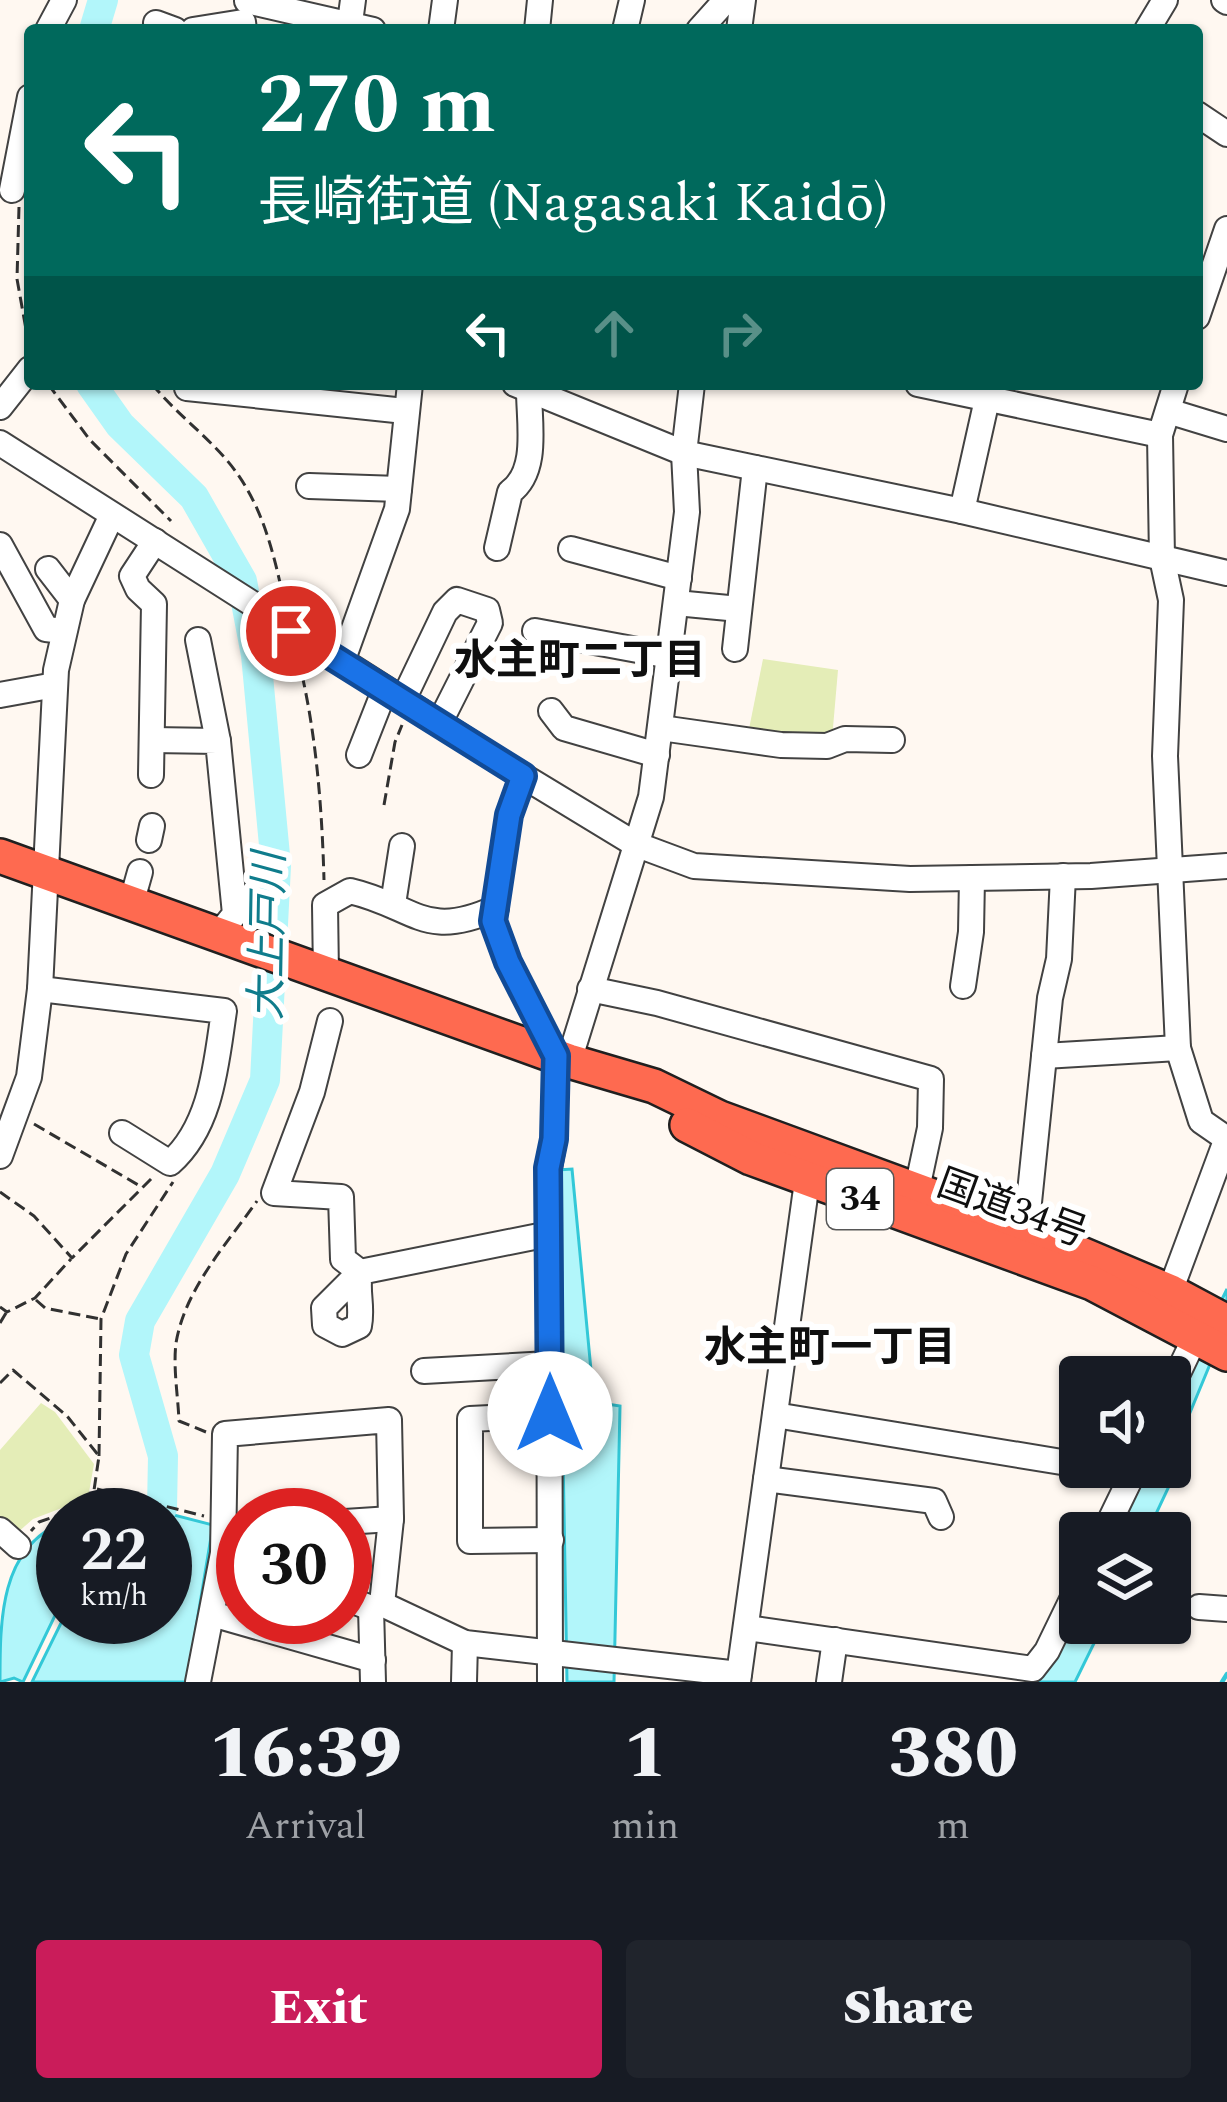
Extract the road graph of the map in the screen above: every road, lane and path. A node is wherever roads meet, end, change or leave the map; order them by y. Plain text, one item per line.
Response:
1 (726, 0) edge
2 (244, 10) edge
3 (327, 24) edge
4 (704, 24) edge
5 (24, 129) edge
6 (12, 190) joint
7 (1218, 234) edge
8 (1203, 293) edge
9 (24, 327) edge
10 (24, 377) edge
11 (52, 390) edge
12 (158, 390) edge
13 (244, 390) edge
14 (409, 390) edge
15 (522, 390) edge
16 (529, 390) edge
17 (691, 390) edge
18 (1174, 390) edge
19 (302, 392) edge
20 (989, 392) edge
21 (0, 407) edge
22 (405, 411) junction
23 (1164, 423) junction
24 (1227, 429) edge
25 (2, 449) edge
26 (684, 453) junction
27 (755, 468) junction
28 (308, 486) dead end
29 (399, 489) junction
30 (962, 511) junction
31 (112, 515) junction
32 (163, 531) junction
33 (497, 548) dead end
34 (571, 549) dead end
35 (3, 556) edge
36 (1162, 557) junction
37 (48, 569) dead end
38 (1227, 573) edge
39 (678, 591) junction
40 (72, 600) junction
41 (739, 609) junction
42 (288, 629) junction
43 (535, 631) dead end
44 (64, 632) junction
45 (198, 640) dead end
46 (735, 649) dead end
47 (670, 656) junction
48 (342, 662) junction
49 (55, 685) junction
50 (0, 695) edge
51 (400, 698) junction
52 (550, 711) dead end
53 (439, 724) junction
54 (661, 728) junction
55 (152, 740) junction
56 (892, 740) dead end
57 (218, 742) junction
58 (359, 755) dead end
59 (657, 755) junction
60 (152, 775) dead end
61 (523, 776) junction
62 (384, 805) dead end
63 (635, 844) junction
64 (402, 846) dead end
65 (0, 856) edge
66 (1227, 866) edge
67 (1172, 869) junction
68 (48, 873) junction
69 (1063, 876) junction
70 (971, 878) junction
71 (325, 901) junction
72 (393, 904) junction
73 (496, 908) junction
74 (232, 942) junction
75 (323, 974) junction
76 (963, 986) dead end
77 (40, 988) junction
78 (590, 989) junction
79 (330, 1021) dead end
80 (1178, 1048) junction
81 (1044, 1056) junction
82 (562, 1059) junction
83 (16, 1115) junction
84 (122, 1132) dead end
85 (1227, 1139) edge
86 (0, 1156) edge
87 (809, 1165) junction
88 (172, 1172) junction
89 (140, 1186) junction
90 (917, 1189) junction
91 (0, 1192) edge
92 (274, 1193) junction
93 (1022, 1229) junction
94 (549, 1234) junction
95 (72, 1258) junction
96 (35, 1298) junction
97 (1165, 1305) junction
98 (0, 1307) edge
99 (8, 1312) junction
100 (101, 1319) junction
101 (0, 1323) edge
102 (1210, 1324) edge
103 (1227, 1354) edge
104 (1191, 1356) edge
105 (549, 1364) junction
106 (424, 1371) dead end
107 (0, 1383) edge
108 (550, 1414) junction
109 (775, 1415) junction
110 (226, 1434) junction
111 (99, 1456) junction
112 (1059, 1462) edge
113 (766, 1479) junction
114 (95, 1488) edge
115 (229, 1488) edge
116 (941, 1517) dead end
117 (391, 1519) junction
118 (372, 1520) edge
119 (36, 1524) edge
120 (9, 1538) edge
121 (550, 1540) junction
122 (216, 1603) edge
123 (372, 1605) edge
124 (376, 1606) junction
125 (1199, 1607) dead end
126 (1227, 1609) edge
127 (212, 1614) junction
128 (1059, 1626) edge
129 (747, 1628) junction
130 (835, 1640) junction
131 (465, 1643) junction
132 (556, 1655) junction
133 (962, 1670) edge
134 (373, 1671) edge
135 (738, 1678) edge
136 (198, 1682) edge
137 (464, 1682) edge
138 (550, 1682) edge
139 (829, 1682) edge

1 - 4 street
2 - 3 street
5 - 6 street
6 - 9 path
7 - 8 street
10 - 21 street
11 - 32 path
12 - 42 path
13 - 19 street
14 - 22 street
15 - 33 street
16 - 26 street
17 - 26 street
18 - 23 street
19 - 22 street
20 - 23 street
20 - 30 street
22 - 29 street
23 - 24 street
23 - 36 street
25 - 31 street
26 - 27 street
26 - 39 street
27 - 30 street
27 - 41 street
28 - 29 street
29 - 48 street
30 - 36 street
31 - 32 street
31 - 40 street
32 - 42 street
32 - 55 street
34 - 39 street
35 - 44 street
36 - 38 street
36 - 67 street
37 - 40 street
39 - 41 street
39 - 47 street
40 - 44 street
41 - 46 street
42 - 48 street
42 - 71 path
43 - 47 street
44 - 49 street
45 - 57 street
47 - 54 street
48 - 51 street
49 - 50 street
49 - 68 street
51 - 53 street
51 - 53 street
51 - 58 street
51 - 62 path
52 - 59 street
53 - 61 street
54 - 56 street
54 - 59 street
55 - 57 street
55 - 60 street
57 - 74 street
59 - 63 street
61 - 63 street
61 - 73 street
63 - 70 street
63 - 78 street
64 - 72 street
65 - 68 highway, 国道34号 / 34
66 - 67 street
67 - 69 street
67 - 80 street
68 - 74 highway, 国道34号 / 34
68 - 77 street
69 - 70 street
69 - 81 street
70 - 76 street
71 - 72 street
71 - 75 street
72 - 73 street
73 - 82 street
74 - 75 highway, 国道34号 / 34
75 - 82 highway, 国道34号 / 34
77 - 83 street
77 - 88 street
78 - 82 street
78 - 90 street
79 - 92 street
80 - 81 street
80 - 85 street
81 - 93 street
82 - 87 highway, 国道34号 / 34
82 - 94 street
83 - 86 street
83 - 89 path
84 - 88 street
85 - 97 street
87 - 90 highway, 国道34号 / 34
87 - 97 highway, 国道34号 / 34
87 - 109 street
88 - 89 path
88 - 100 path
89 - 95 path
90 - 93 highway, 国道34号 / 34
91 - 95 path
92 - 94 street
92 - 110 path
93 - 97 highway, 国道34号 / 34
94 - 105 street
95 - 96 path
96 - 99 path
96 - 100 path
97 - 102 highway, 国道34号 / 34
98 - 99 path
99 - 101 path
100 - 111 path
102 - 103 highway, 国道34号 / 34
102 - 104 street
105 - 106 street
105 - 108 street
107 - 111 path
108 - 121 street
108 - 121 street
109 - 112 street
109 - 113 street
110 - 115 street
110 - 117 street
111 - 114 path
113 - 116 street
113 - 129 street
117 - 118 street
117 - 124 street
119 - 120 path
121 - 132 street
122 - 127 street
123 - 124 street
124 - 131 street
124 - 134 street
125 - 126 street
127 - 134 street
127 - 136 street
128 - 133 street
129 - 130 street
129 - 135 street
130 - 133 street
130 - 139 street
131 - 132 street
131 - 137 street
132 - 135 street
132 - 138 street

